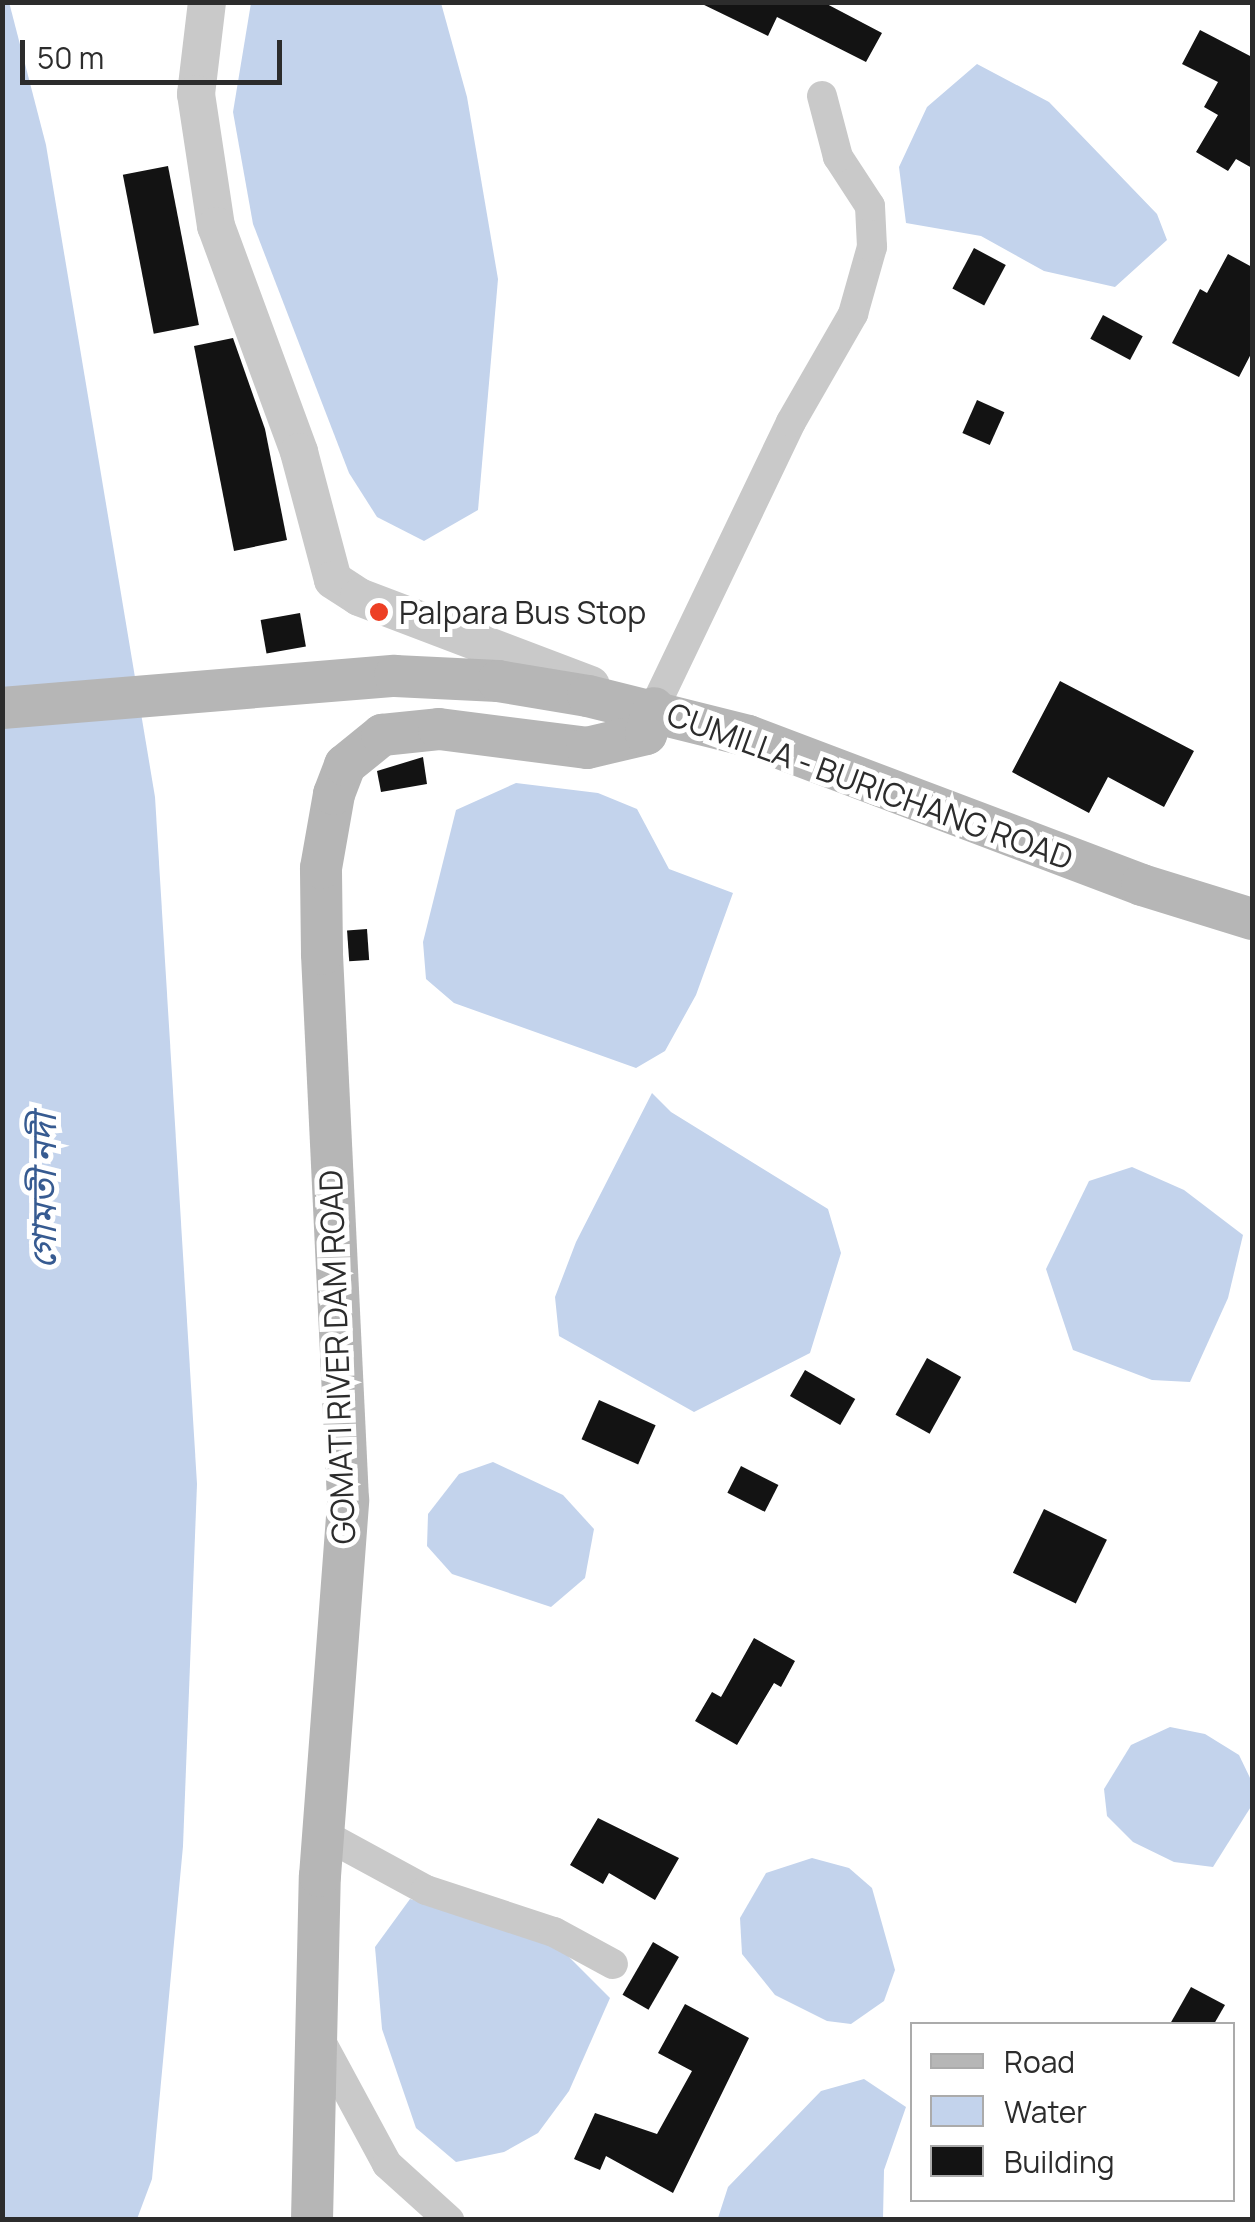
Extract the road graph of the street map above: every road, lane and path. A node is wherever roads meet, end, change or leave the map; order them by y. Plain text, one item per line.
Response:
1 (206, 2) edge
2 (822, 96) dead end
3 (2, 708) edge
4 (654, 708) junction
5 (1252, 919) edge
6 (323, 1834) junction
7 (613, 1964) dead end
8 (320, 2038) junction
9 (312, 2220) edge
10 (449, 2220) edge

1 - 4 street
2 - 4 street
3 - 4 main road, CUMILLA - BURICHANG ROAD
4 - 5 main road, CUMILLA - BURICHANG ROAD
4 - 6 main road, GOMATI RIVER DAM ROAD
6 - 7 street
6 - 8 main road, GOMATI RIVER DAM ROAD
8 - 9 main road, GOMATI RIVER DAM ROAD
8 - 10 street

